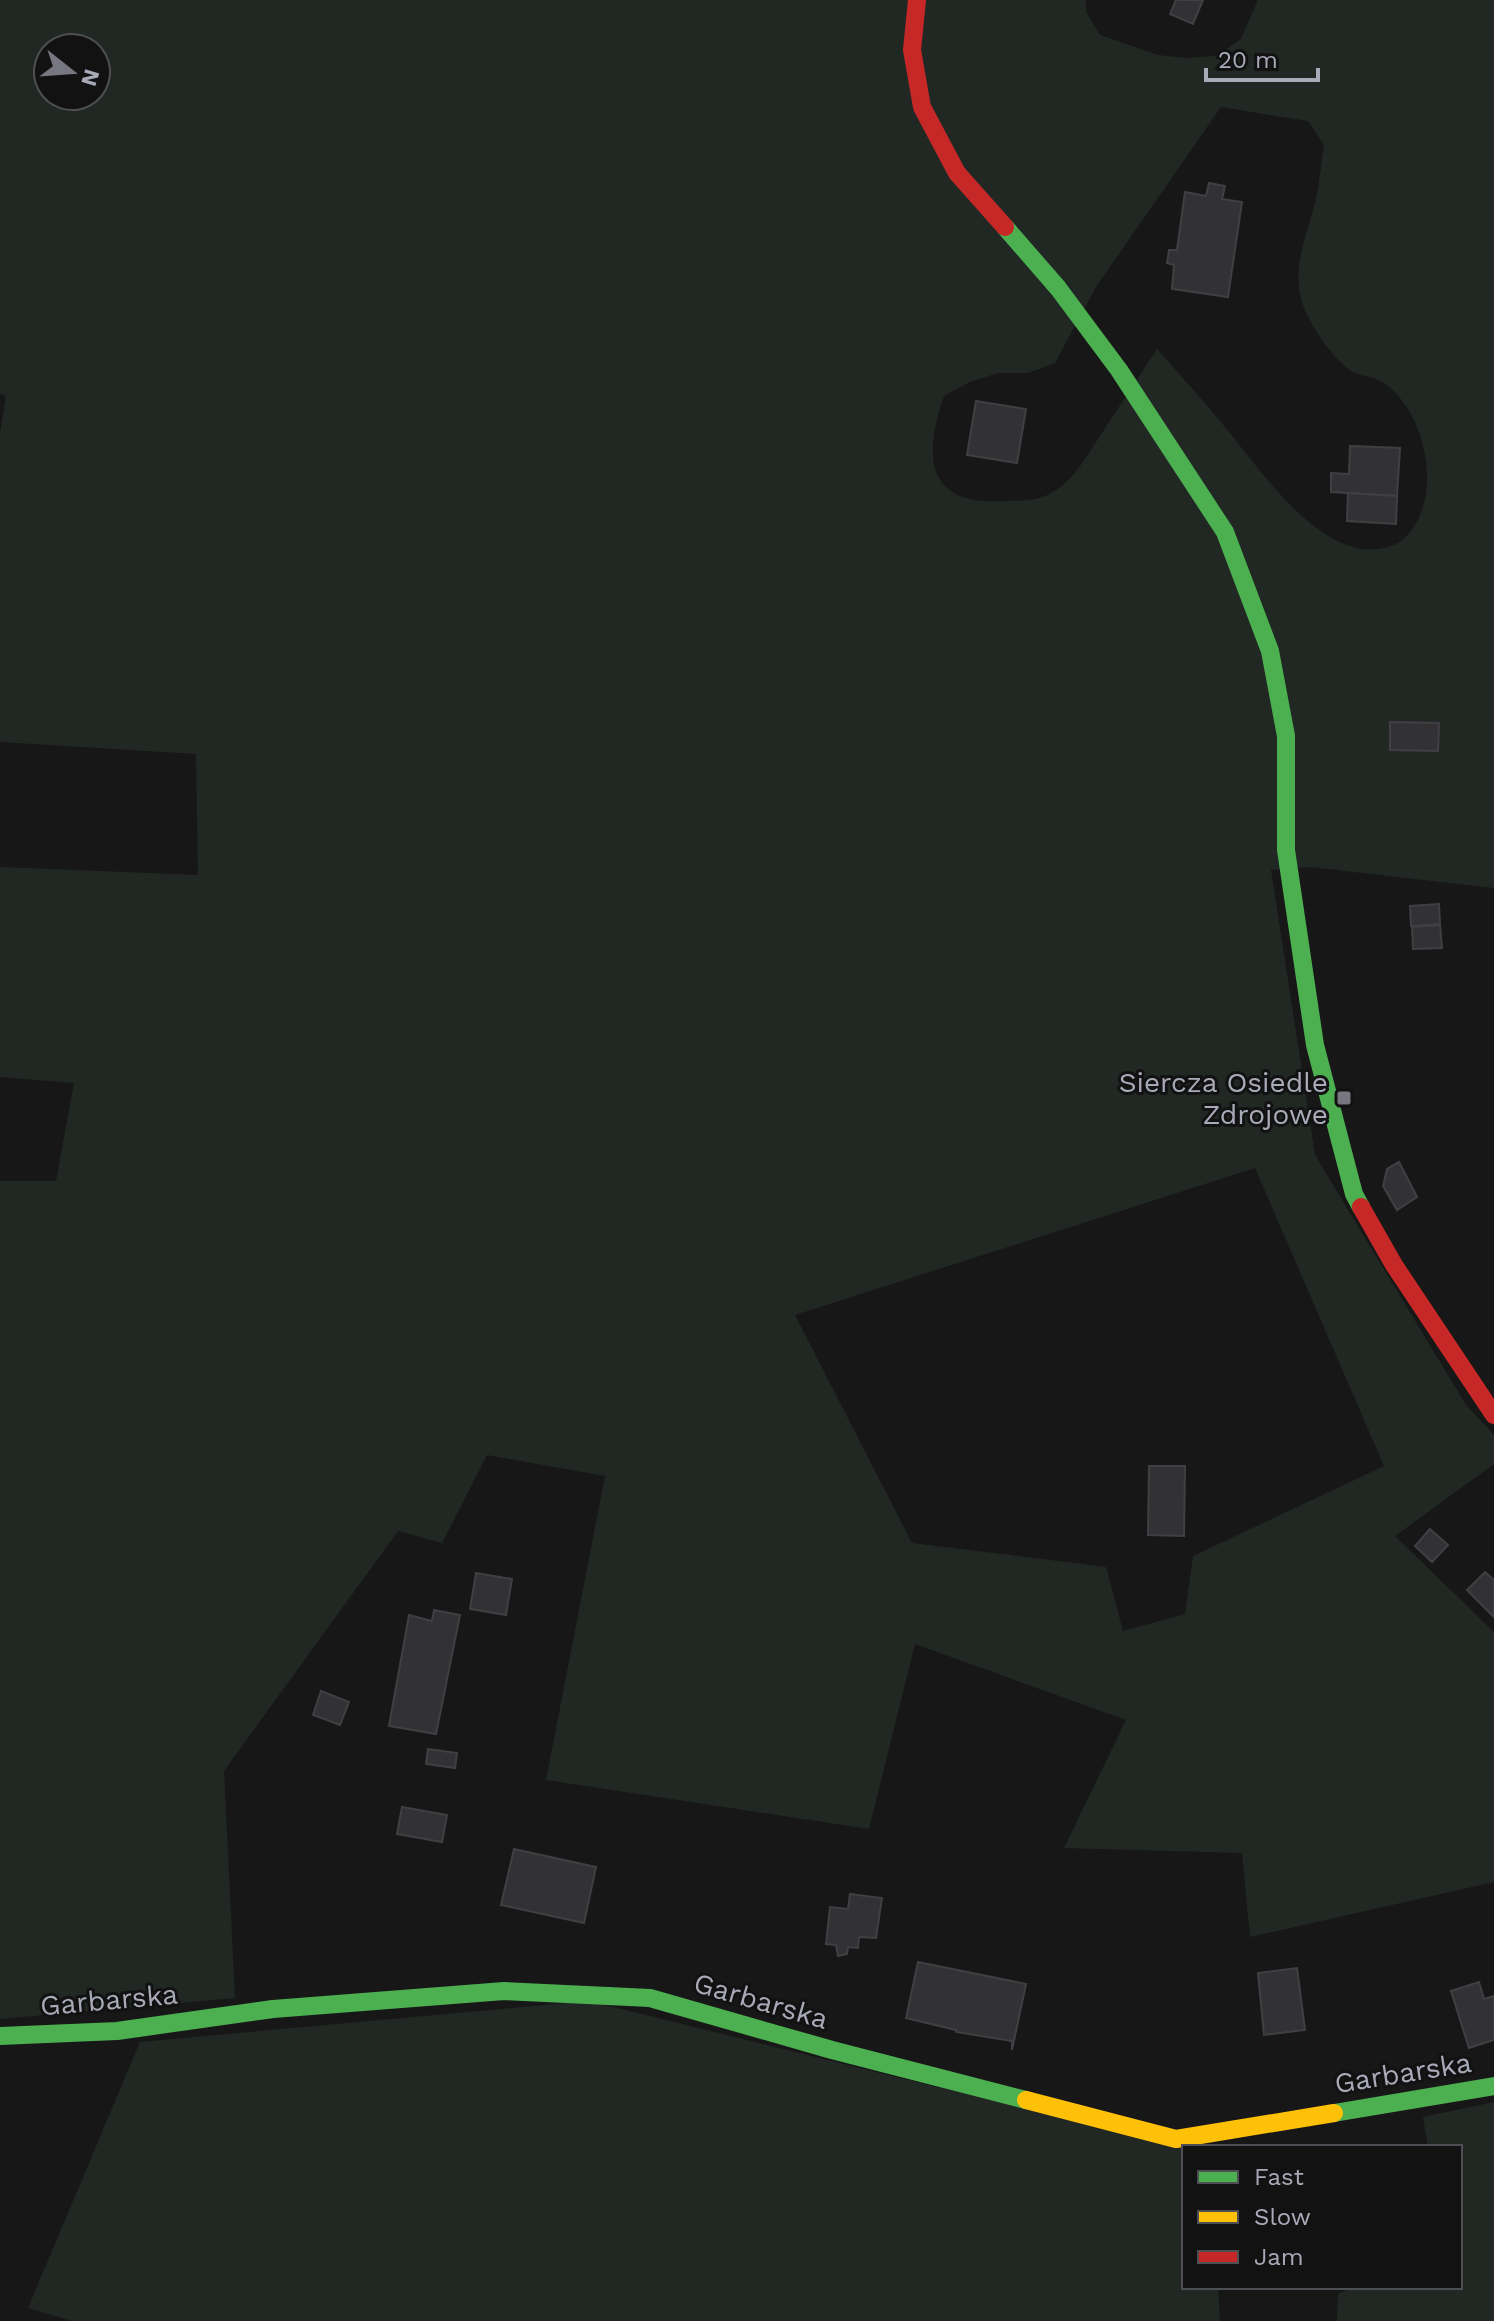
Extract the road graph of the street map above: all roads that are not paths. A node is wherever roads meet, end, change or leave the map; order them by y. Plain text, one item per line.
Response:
1 (917, 0) edge
2 (1494, 1415) edge
3 (0, 2036) edge
4 (1494, 2086) edge

1 - 2 street
3 - 4 street, Garbarska

